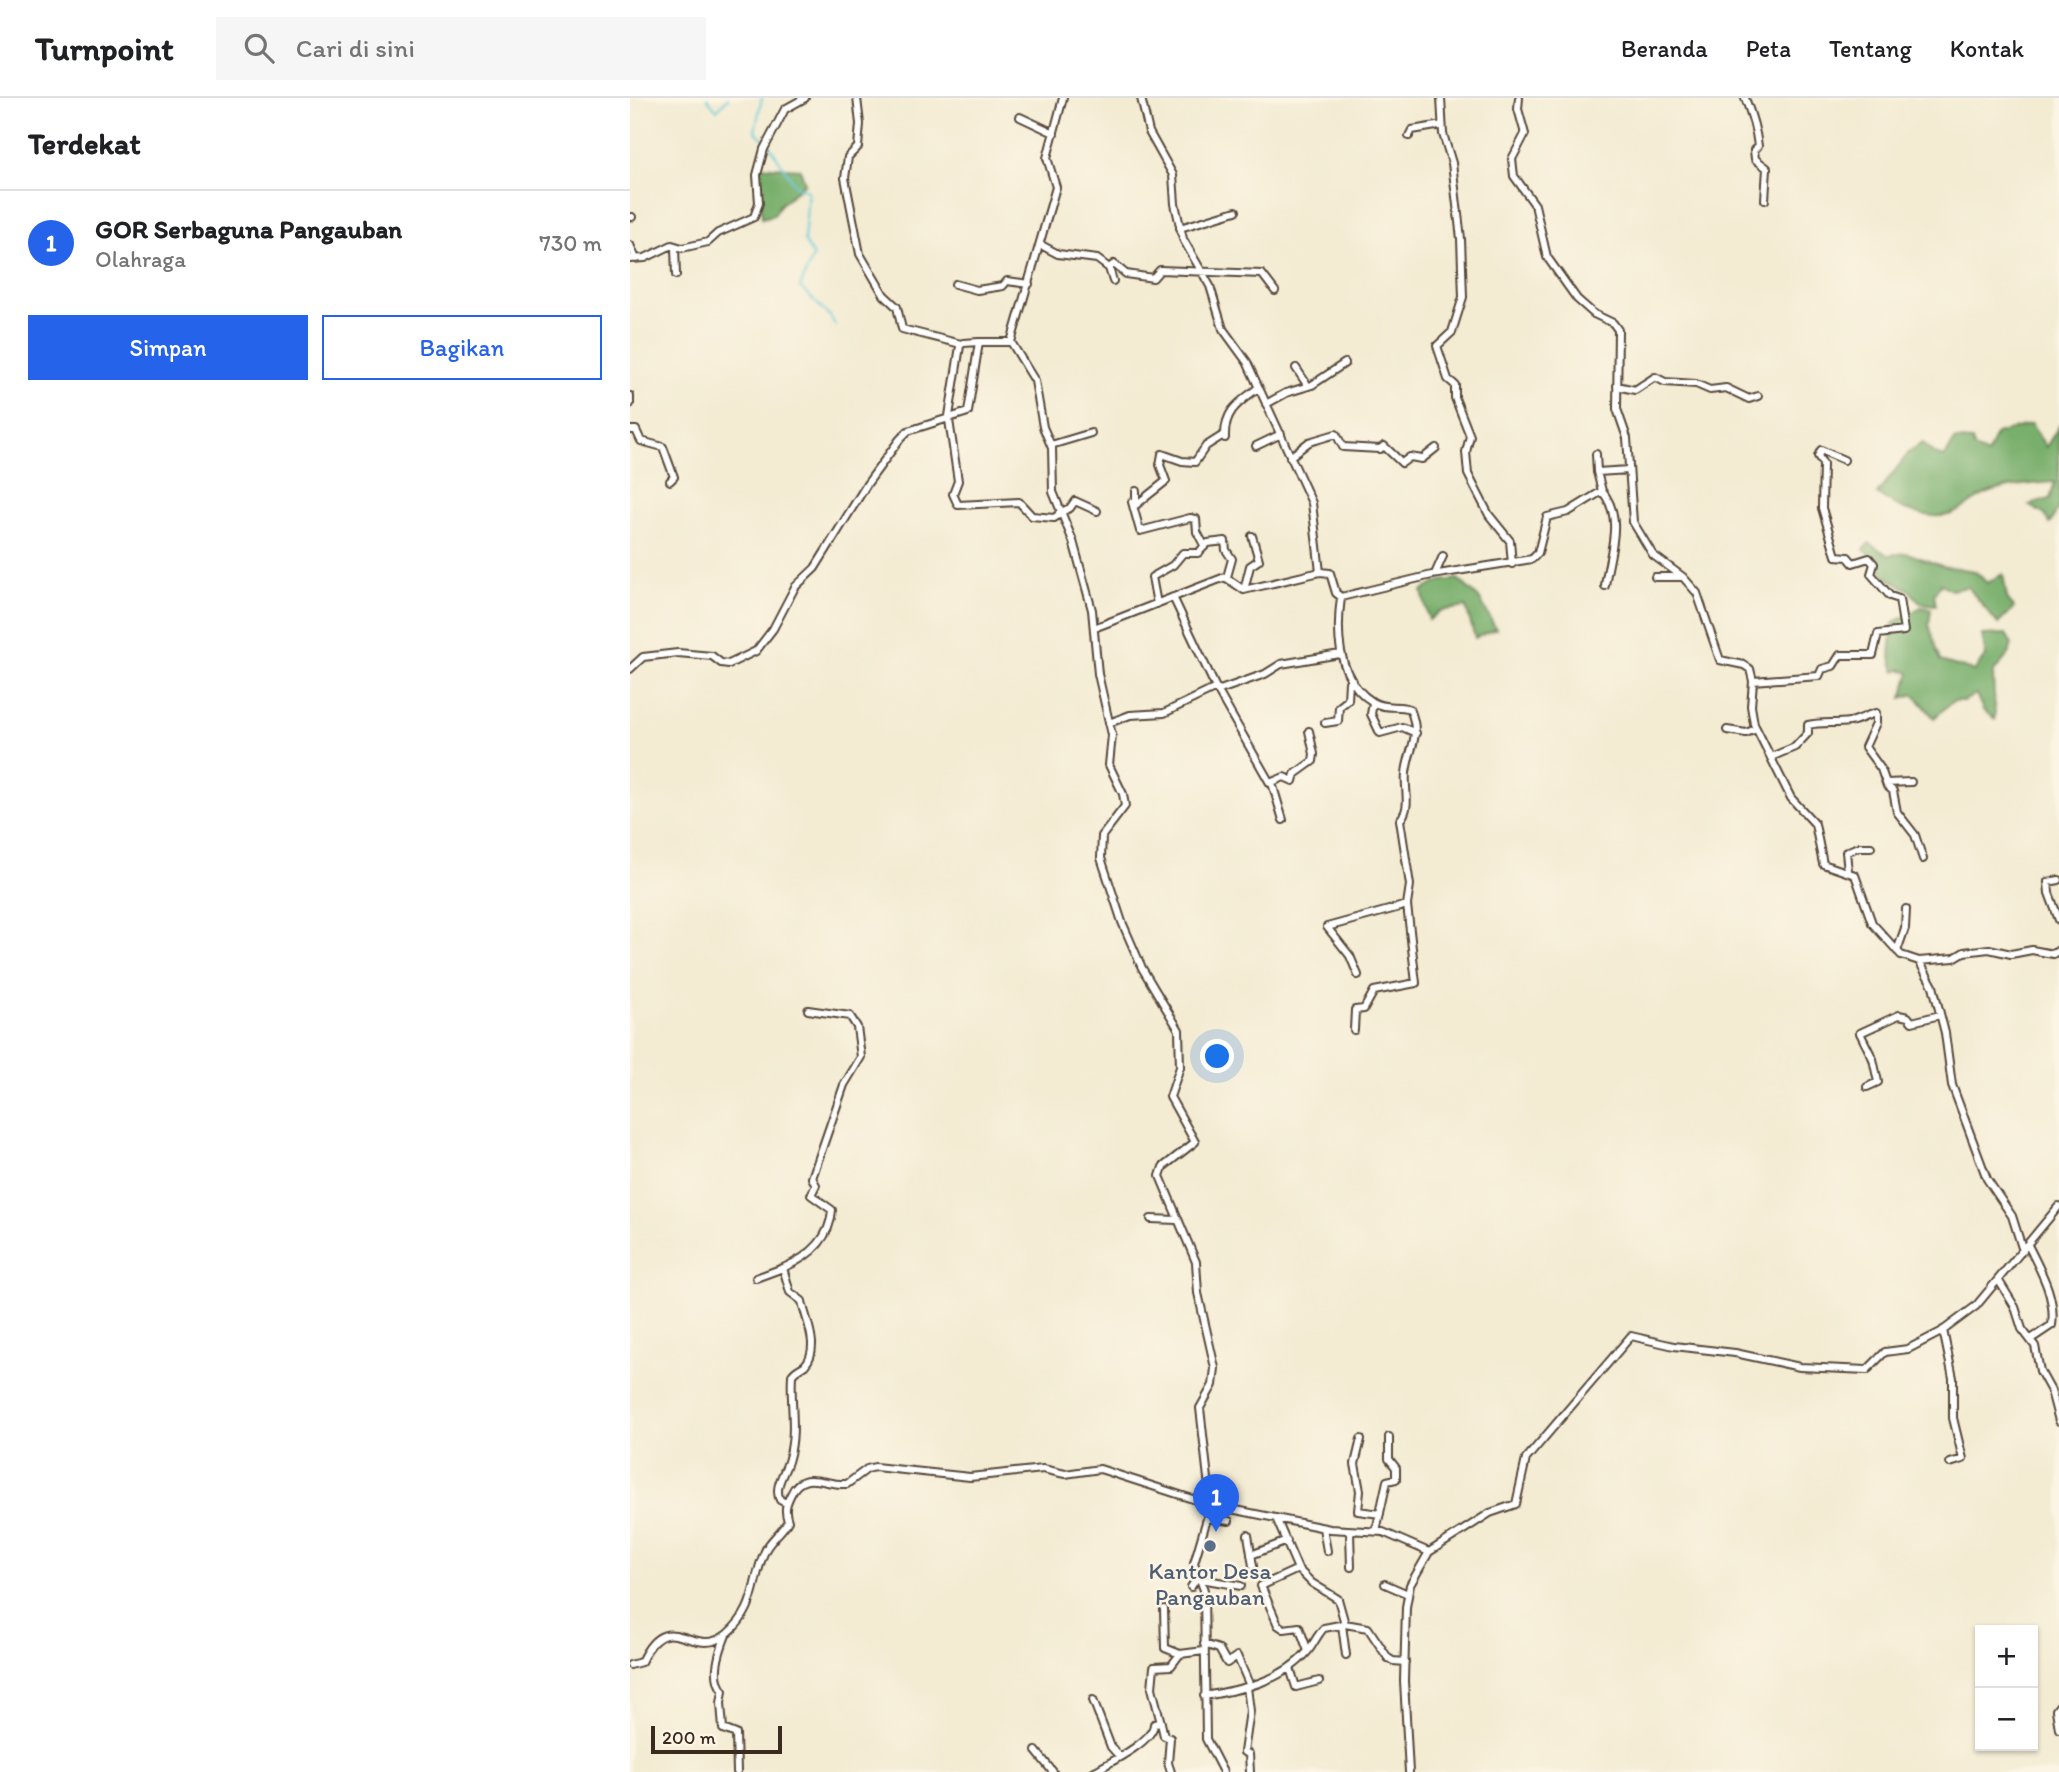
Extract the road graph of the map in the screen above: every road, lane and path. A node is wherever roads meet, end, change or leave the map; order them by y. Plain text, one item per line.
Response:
1 (806, 98) edge
2 (857, 98) edge
3 (1063, 98) edge
4 (1141, 98) edge
5 (1441, 98) edge
6 (1519, 98) edge
7 (1744, 98) edge
8 (1020, 117) dead end
9 (1442, 125) junction
10 (1054, 132) junction
11 (1409, 136) dead end
12 (1765, 200) dead end
13 (1236, 211) dead end
14 (1180, 228) junction
15 (630, 245) edge
16 (1041, 246) junction
17 (676, 247) junction
18 (633, 259) edge
19 (1110, 268) junction
20 (1199, 270) junction
21 (676, 275) dead end
22 (1113, 281) dead end
23 (955, 284) dead end
24 (1028, 284) junction
25 (1275, 291) dead end
26 (979, 342) junction
27 (1012, 342) junction
28 (961, 344) junction
29 (1345, 363) dead end
30 (1296, 368) dead end
31 (1616, 386) junction
32 (1308, 387) junction
33 (1258, 388) junction
34 (630, 396) edge
35 (1758, 396) dead end
36 (630, 404) edge
37 (1266, 404) junction
38 (949, 418) junction
39 (630, 430) edge
40 (1091, 433) dead end
41 (1281, 434) junction
42 (1051, 445) junction
43 (1256, 446) dead end
44 (1436, 448) dead end
45 (1596, 454) dead end
46 (1290, 457) junction
47 (1844, 460) dead end
48 (1629, 470) junction
49 (1597, 472) junction
50 (670, 481) dead end
51 (1602, 491) junction
52 (1097, 511) dead end
53 (1060, 514) junction
54 (1252, 536) dead end
55 (1204, 545) junction
56 (1443, 556) dead end
57 (1511, 565) junction
58 (1320, 572) junction
59 (1436, 574) junction
60 (1227, 577) junction
61 (1655, 577) dead end
62 (1683, 577) junction
63 (1605, 586) dead end
64 (1244, 590) junction
65 (1173, 597) junction
66 (1341, 597) junction
67 (1157, 604) junction
68 (1094, 628) junction
69 (1340, 654) junction
70 (630, 669) edge
71 (1352, 680) junction
72 (1753, 681) junction
73 (1216, 689) junction
74 (1374, 703) junction
75 (1109, 723) junction
76 (1325, 723) dead end
77 (1756, 729) junction
78 (1727, 730) dead end
79 (1309, 731) dead end
80 (1416, 733) junction
81 (1770, 757) junction
82 (1911, 782) dead end
83 (1272, 783) junction
84 (1886, 783) junction
85 (1283, 820) dead end
86 (1871, 847) dead end
87 (1923, 859) dead end
88 (1848, 871) junction
89 (2059, 880) edge
90 (1407, 905) junction
91 (1906, 909) dead end
92 (2059, 920) edge
93 (2059, 950) edge
94 (1897, 951) junction
95 (1919, 961) junction
96 (1358, 975) dead end
97 (808, 1010) dead end
98 (1940, 1015) junction
99 (1354, 1030) dead end
100 (1867, 1087) dead end
101 (2059, 1206) edge
102 (1151, 1219) dead end
103 (1177, 1220) junction
104 (2026, 1248) junction
105 (783, 1268) junction
106 (756, 1278) dead end
107 (1999, 1281) junction
108 (1942, 1330) junction
109 (2031, 1339) junction
110 (2059, 1421) edge
111 (1389, 1437) dead end
112 (1361, 1439) dead end
113 (1950, 1463) dead end
114 (786, 1503) junction
115 (1211, 1505) junction
116 (1380, 1514) junction
117 (1208, 1518) junction
118 (1276, 1518) junction
119 (1229, 1521) dead end
120 (1323, 1528) junction
121 (1376, 1531) junction
122 (1350, 1532) junction
123 (1248, 1535) dead end
124 (1287, 1541) junction
125 (1327, 1551) dead end
126 (1429, 1552) junction
127 (1251, 1555) junction
128 (1254, 1566) dead end
129 (1351, 1566) dead end
130 (1298, 1569) junction
131 (1200, 1577) junction
132 (1385, 1584) dead end
133 (1241, 1586) dead end
134 (1191, 1587) dead end
135 (1408, 1594) junction
136 (1164, 1609) dead end
137 (1344, 1625) junction
138 (726, 1635) junction
139 (1204, 1647) junction
140 (1308, 1651) junction
141 (1180, 1654) junction
142 (1346, 1655) dead end
143 (1405, 1662) junction
144 (630, 1665) edge
145 (1290, 1668) junction
146 (1319, 1681) dead end
147 (1249, 1686) junction
148 (1204, 1696) junction
149 (1093, 1700) dead end
150 (2059, 1706) edge
151 (1161, 1723) junction
152 (2059, 1729) edge
153 (1036, 1751) dead end
154 (1119, 1756) junction
155 (737, 1772) edge
156 (1053, 1772) edge
157 (1093, 1772) edge
158 (1171, 1772) edge
159 (1223, 1772) edge
160 (1250, 1772) edge
161 (1409, 1772) edge

1 - 17 street
2 - 28 street
3 - 10 street
4 - 14 street
5 - 9 street
6 - 31 street
7 - 12 street
8 - 10 street
9 - 11 street
9 - 57 street
10 - 16 street
13 - 14 street
14 - 20 street
15 - 18 street
16 - 19 street
16 - 24 street
17 - 18 street
17 - 21 street
19 - 20 street
19 - 22 street
20 - 25 street
20 - 33 street
23 - 24 street
24 - 27 street
26 - 27 street
26 - 28 street
26 - 38 street
27 - 42 street
28 - 38 street
29 - 32 street
30 - 32 street
31 - 35 street
31 - 48 street
32 - 37 street
33 - 37 street
33 - 55 street
34 - 36 street
37 - 41 street
38 - 53 street
38 - 70 street
39 - 50 street
40 - 42 street
41 - 43 street
41 - 46 street
42 - 53 street
44 - 46 street
45 - 49 street
46 - 58 street
47 - 72 street
48 - 49 street
48 - 62 street
49 - 51 street
51 - 57 street
51 - 63 street
52 - 53 street
53 - 68 street
54 - 64 street
55 - 60 street
55 - 67 street
56 - 59 street
57 - 59 street
58 - 64 street
58 - 66 street
59 - 66 street
60 - 64 street
60 - 65 street
61 - 62 street
62 - 72 street
65 - 67 street
65 - 73 street
66 - 69 street
67 - 68 street
68 - 75 street
69 - 71 street
69 - 73 street
71 - 74 street
71 - 76 street
72 - 77 street
73 - 75 street
73 - 83 street
74 - 80 street
74 - 80 street
75 - 103 street
77 - 78 street
77 - 81 street
79 - 83 street
80 - 90 street
81 - 84 street
81 - 88 street
82 - 84 street
83 - 85 street
84 - 87 street
86 - 88 street
88 - 94 street
89 - 92 street
90 - 96 street
90 - 99 street
91 - 94 street
93 - 95 street
94 - 95 street
95 - 98 street
97 - 105 street
98 - 100 street
98 - 104 street
101 - 104 street
102 - 103 street
103 - 115 street
104 - 107 street
104 - 109 street
105 - 106 street
105 - 114 street
107 - 108 street
107 - 109 street
108 - 113 street
108 - 126 street
109 - 110 street
111 - 116 street
112 - 116 street
114 - 115 street
114 - 138 street
115 - 117 street
115 - 118 street
116 - 121 street
117 - 119 street
117 - 131 street
118 - 120 street
118 - 124 street
120 - 122 street
120 - 125 street
121 - 122 street
121 - 126 street
122 - 129 street
123 - 127 street
124 - 127 street
124 - 130 street
126 - 135 street
127 - 128 street
130 - 137 street
130 - 140 street
131 - 133 street
131 - 134 street
131 - 139 street
132 - 135 street
135 - 143 street
136 - 141 street
137 - 140 street
137 - 142 street
137 - 143 street
138 - 144 street
138 - 155 street
139 - 141 street
139 - 147 street
139 - 148 street
140 - 145 street
141 - 151 street
143 - 161 street
145 - 146 street
145 - 147 street
147 - 148 street
147 - 160 street
148 - 159 street
149 - 154 street
150 - 152 street
151 - 154 street
151 - 158 street
153 - 156 street
154 - 157 street

